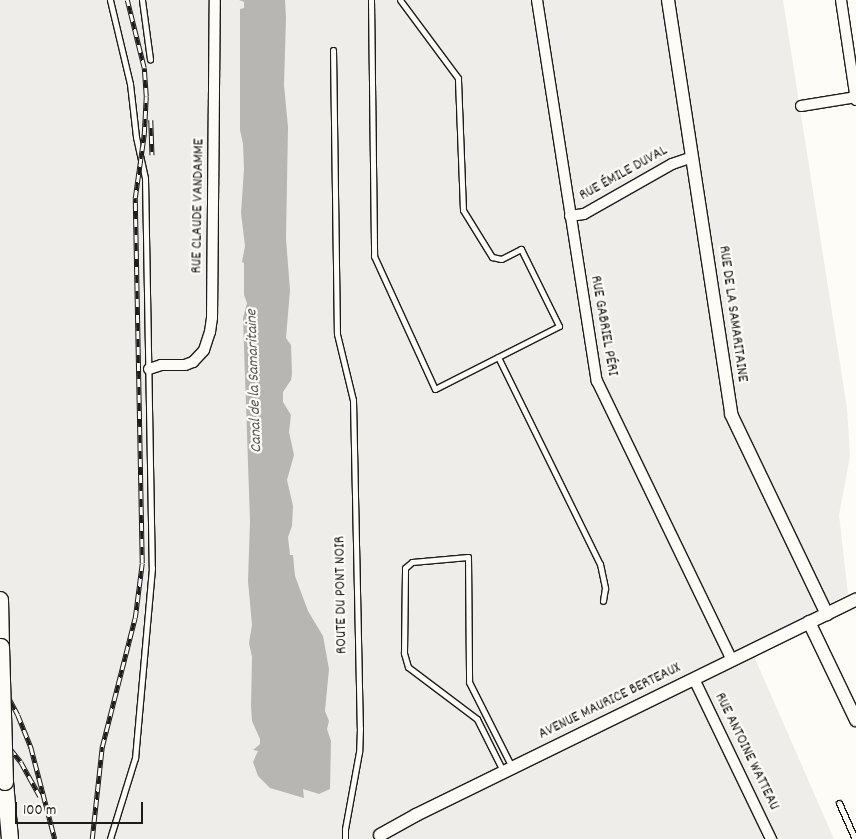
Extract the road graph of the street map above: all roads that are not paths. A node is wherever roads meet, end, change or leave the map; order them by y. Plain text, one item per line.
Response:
1 (110, 0) edge
2 (142, 0) edge
3 (215, 0) edge
4 (371, 0) edge
5 (400, 0) edge
6 (537, 0) edge
7 (668, 0) edge
8 (841, 0) edge
9 (333, 50) dead end
10 (150, 59) dead end
11 (856, 98) edge
12 (801, 106) dead end
13 (692, 157) junction
14 (570, 216) junction
15 (498, 357) junction
16 (149, 369) junction
17 (856, 599) edge
18 (0, 600) edge
19 (602, 601) dead end
20 (827, 614) junction
21 (809, 622) junction
22 (1, 647) edge
23 (732, 660) junction
24 (694, 679) junction
25 (856, 720) edge
26 (508, 770) junction
27 (839, 803) dead end
28 (377, 837) edge
29 (10, 839) edge
30 (110, 839) edge
31 (345, 839) edge
32 (771, 839) edge
33 (855, 839) edge

1 - 16 lane
2 - 10 lane
3 - 16 street, RUE CLAUDE VANDAMME
4 - 15 lane
5 - 15 lane
6 - 14 street, RUE GABRIEL PÉRI
7 - 13 street, RUE DE LA SAMARITAINE
8 - 11 street
9 - 31 lane, ROUTE DU PONT NOIR
11 - 12 street
13 - 14 street, RUE ÉMILE DUVAL
13 - 20 street, RUE DE LA SAMARITAINE
14 - 23 street, RUE GABRIEL PÉRI
15 - 19 lane
16 - 30 lane
17 - 20 street, AVENUE MAURICE BERTEAUX
18 - 22 main road
20 - 21 street, AVENUE MAURICE BERTEAUX
21 - 23 street, AVENUE MAURICE BERTEAUX
21 - 25 street
22 - 29 main road, bridge
23 - 24 street, AVENUE MAURICE BERTEAUX
24 - 26 street, AVENUE MAURICE BERTEAUX
24 - 32 street, RUE ANTOINE WATTEAU
26 - 26 lane
26 - 28 street, AVENUE MAURICE BERTEAUX
27 - 33 lane

